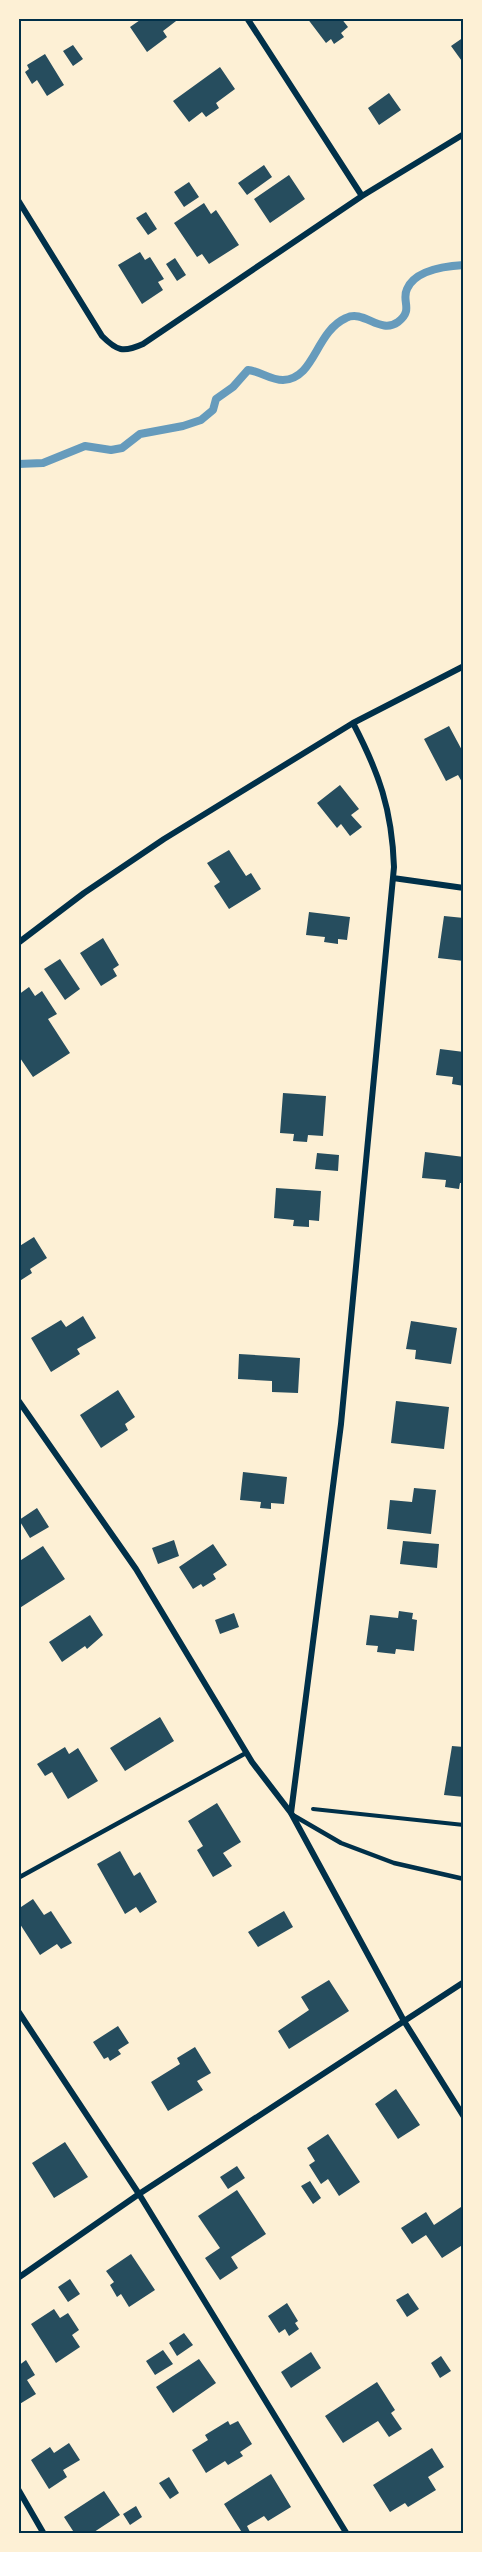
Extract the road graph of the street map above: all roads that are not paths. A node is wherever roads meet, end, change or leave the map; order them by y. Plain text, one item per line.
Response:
1 (247, 18) edge
2 (464, 134) edge
3 (363, 196) junction
4 (18, 200) edge
5 (464, 666) edge
6 (353, 723) junction
7 (393, 878) junction
8 (464, 888) edge
9 (18, 943) edge
10 (18, 1400) edge
11 (246, 1753) junction
12 (291, 1810) junction
13 (18, 1878) edge
14 (464, 1879) edge
15 (464, 1982) edge
16 (18, 2011) edge
17 (404, 2021) junction
18 (464, 2117) edge
19 (139, 2194) junction
20 (18, 2278) edge
21 (18, 2489) edge
22 (44, 2534) edge
23 (347, 2534) edge

1 - 3 street
2 - 3 street
3 - 4 street
5 - 6 street
6 - 7 street
6 - 9 street
7 - 8 street
7 - 12 street
10 - 11 street
11 - 12 street
11 - 13 lane
12 - 14 lane
12 - 17 street
15 - 17 street
16 - 19 street
17 - 18 street
17 - 19 street
19 - 20 street
19 - 23 street
21 - 22 street

